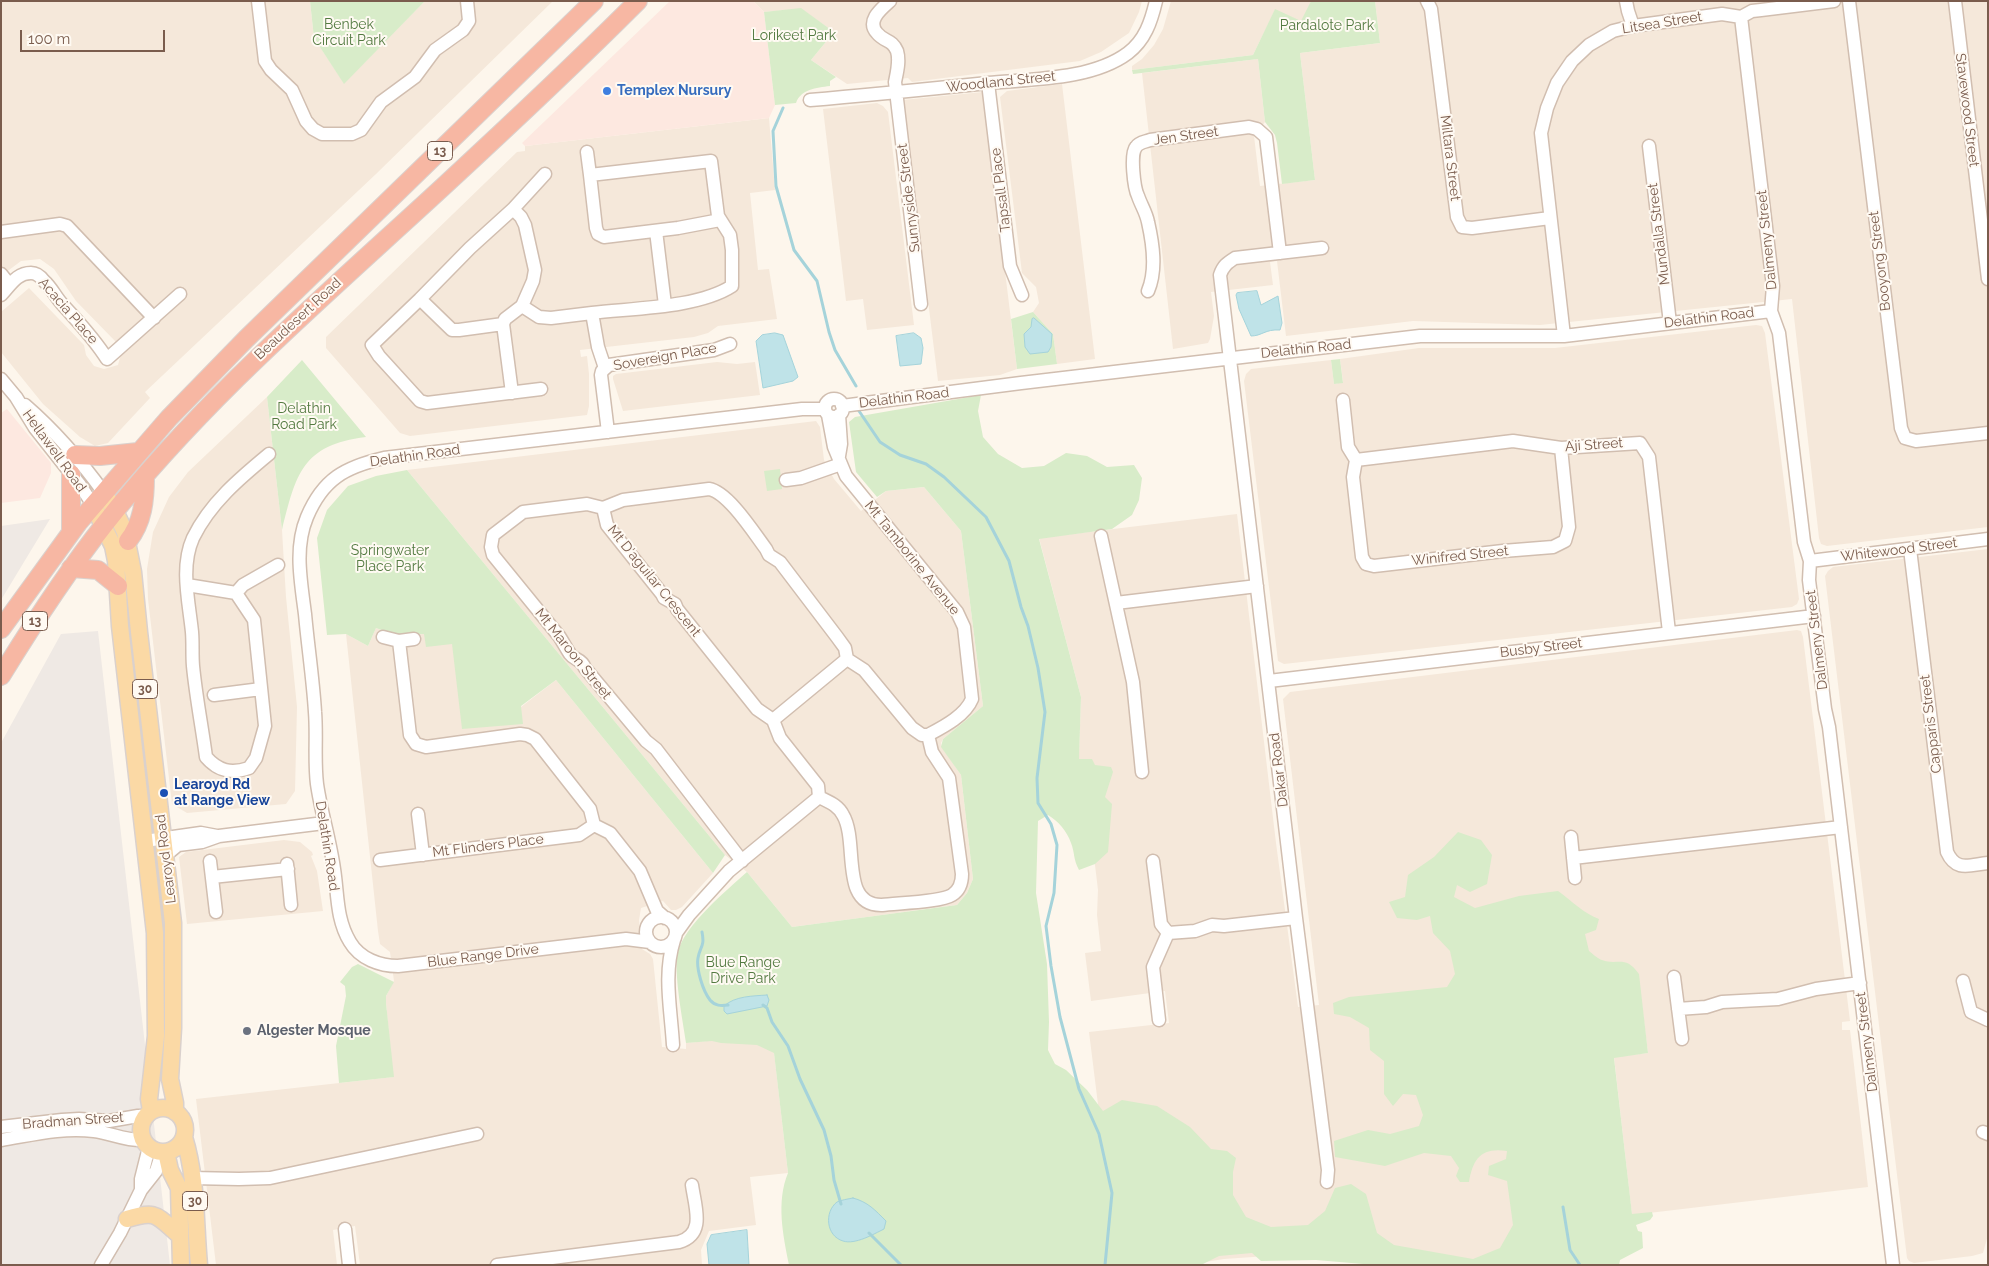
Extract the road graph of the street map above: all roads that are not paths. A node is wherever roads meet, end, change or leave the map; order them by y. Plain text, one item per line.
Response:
1 (258, 1) edge
2 (467, 1) edge
3 (594, 1) edge
4 (638, 1) edge
5 (890, 1) edge
6 (1156, 1) edge
7 (1427, 1) edge
8 (1626, 1) edge
9 (1834, 1) edge
10 (1849, 1) edge
11 (1955, 1) edge
12 (1741, 17) junction
13 (1633, 26) junction
14 (988, 83) junction
15 (896, 93) junction
16 (810, 100) dead end
17 (1649, 146) dead end
18 (587, 152) dead end
19 (545, 174) dead end
20 (590, 176) junction
21 (513, 209) junction
22 (1550, 218) junction
23 (720, 220) junction
24 (656, 231) junction
25 (1, 232) edge
26 (1985, 232) edge
27 (1322, 248) dead end
28 (1280, 253) junction
29 (5, 279) edge
30 (1988, 279) edge
31 (1148, 290) dead end
32 (180, 294) dead end
33 (1, 295) edge
34 (1022, 295) dead end
35 (420, 299) junction
36 (921, 304) dead end
37 (665, 305) junction
38 (522, 306) junction
39 (1771, 311) junction
40 (592, 313) junction
41 (154, 318) junction
42 (1670, 323) junction
43 (503, 324) junction
44 (1564, 336) junction
45 (730, 344) dead end
46 (1230, 358) junction
47 (605, 368) junction
48 (1, 378) edge
49 (541, 389) dead end
50 (512, 393) junction
51 (16, 397) junction
52 (1343, 400) dead end
53 (833, 411) junction
54 (608, 432) junction
55 (1988, 433) edge
56 (1561, 448) junction
57 (138, 452) junction
58 (269, 454) dead end
59 (75, 455) junction
60 (840, 460) junction
61 (1356, 460) junction
62 (71, 474) junction
63 (145, 476) junction
64 (786, 480) dead end
65 (98, 499) junction
66 (603, 508) junction
67 (115, 511) junction
68 (104, 525) junction
69 (71, 532) junction
70 (1100, 536) dead end
71 (1988, 539) edge
72 (128, 541) junction
73 (1910, 549) junction
74 (1810, 561) junction
75 (278, 565) dead end
76 (71, 568) junction
77 (187, 585) junction
78 (118, 586) junction
79 (1257, 586) junction
80 (236, 593) junction
81 (1116, 603) junction
82 (1814, 616) junction
83 (1, 629) edge
84 (1669, 632) junction
85 (383, 637) dead end
86 (414, 639) dead end
87 (399, 641) junction
88 (847, 659) junction
89 (1, 676) edge
90 (1268, 681) junction
91 (261, 689) junction
92 (214, 696) dead end
93 (773, 720) junction
94 (928, 735) junction
95 (1142, 772) dead end
96 (815, 801) junction
97 (418, 814) dead end
98 (324, 823) junction
99 (594, 825) junction
100 (1841, 826) junction
101 (219, 836) junction
102 (163, 837) junction
103 (1571, 838) dead end
104 (145, 841) junction
105 (166, 855) junction
106 (423, 855) junction
107 (1573, 858) junction
108 (380, 860) dead end
109 (210, 861) dead end
110 (742, 861) junction
111 (1153, 861) dead end
112 (1988, 863) edge
113 (212, 877) junction
114 (1575, 878) dead end
115 (650, 895) junction
116 (291, 906) dead end
117 (216, 912) dead end
118 (689, 915) junction
119 (1296, 918) junction
120 (668, 919) junction
121 (649, 924) junction
122 (1168, 933) junction
123 (675, 936) junction
124 (626, 939) junction
125 (349, 941) joint
126 (652, 944) junction
127 (667, 977) junction
128 (1674, 977) dead end
129 (1963, 981) dead end
130 (1860, 983) junction
131 (1678, 1009) junction
132 (1159, 1020) dead end
133 (1988, 1020) edge
134 (1682, 1039) dead end
135 (674, 1045) dead end
136 (176, 1112) junction
137 (148, 1114) junction
138 (1, 1127) edge
139 (477, 1134) dead end
140 (184, 1137) junction
141 (1, 1140) edge
142 (155, 1148) junction
143 (192, 1178) junction
144 (1326, 1182) dead end
145 (692, 1185) dead end
146 (127, 1219) junction
147 (345, 1229) dead end
148 (179, 1235) junction
149 (101, 1265) edge
150 (181, 1265) edge
151 (199, 1265) edge
152 (349, 1265) edge
153 (497, 1265) edge
154 (1893, 1265) edge

1 - 2 street
3 - 57 highway, Beaudesert Road / 13
4 - 63 highway, Beaudesert Road / 13
5 - 15 street, Sunnyside Street
6 - 14 street, Woodland Street
7 - 22 street, Miltara Street
8 - 13 street
9 - 12 street, Litsea Street
10 - 55 street, Booyong Street
11 - 26 street, Stavewood Street
12 - 13 street, Litsea Street
12 - 39 street, Dalmeny Street
13 - 22 street, Litsea Street
14 - 15 street, Woodland Street
14 - 34 street, Tapsall Place
15 - 16 street, Woodland Street
15 - 36 street, Sunnyside Street
17 - 42 street, Mundalla Street
18 - 20 street
19 - 21 street
20 - 23 street
20 - 24 street
21 - 35 street
21 - 38 street
22 - 44 street, Litsea Street
23 - 24 street
23 - 37 street
24 - 37 street
25 - 41 street
26 - 30 street, Stavewood Street
27 - 28 street
28 - 31 street, Jen Street
28 - 46 street, Dakar Road
29 - 33 street, Acacia Place
29 - 41 street, Acacia Place
32 - 41 street
35 - 43 street
35 - 50 street
37 - 40 street
38 - 40 street
38 - 43 street
39 - 42 street, Delathin Road
39 - 74 street, Dalmeny Street
40 - 47 street
42 - 44 street, Delathin Road
43 - 50 street
44 - 46 street, Delathin Road
45 - 47 street, Sovereign Place
46 - 53 street, Delathin Road
46 - 79 street, Dakar Road
47 - 54 street, Sovereign Place
48 - 51 street, Hellawell Road
49 - 50 street
51 - 59 street, Hellawell Road
51 - 62 street, Hellawell Road
52 - 61 street
53 - 54 street, Delathin Road
53 - 60 street, Mt Tamborine Avenue
54 - 98 street, Delathin Road
56 - 61 street, Aji Street
56 - 61 street, Winifred Street
56 - 84 street, Aji Street
57 - 59 highway
57 - 65 highway, Beaudesert Road / 13
58 - 77 street
59 - 65 street, Hellawell Road
60 - 64 street
60 - 94 street, Mt Tamborine Avenue
62 - 65 street, Hellawell Road
62 - 69 highway
63 - 67 highway, Beaudesert Road / 13
63 - 72 highway
65 - 67 main road, Learoyd Road
65 - 68 main road, Learoyd Road / 30
65 - 69 highway, Beaudesert Road / 13
66 - 88 street, Mt D'aguilar Crescent
66 - 93 street, Mt D'aguilar Crescent
66 - 110 street, Mt Maroon Street
67 - 68 highway, Beaudesert Road / 13
67 - 72 main road, Learoyd Road
68 - 76 highway, Beaudesert Road / 13
68 - 78 main road, Learoyd Road / 30
69 - 83 highway, Beaudesert Road / 13
70 - 81 street
71 - 73 street, Whitewood Street
72 - 102 main road, Learoyd Road / 30
73 - 74 street, Whitewood Street
73 - 112 street, Capparis Street
74 - 82 street, Dalmeny Street
75 - 80 street
76 - 78 highway
76 - 89 highway, Beaudesert Road / 13
77 - 80 street
77 - 91 street
78 - 104 main road, Learoyd Road / 30
79 - 81 street
79 - 90 street, Dakar Road
80 - 91 street
81 - 95 street
82 - 84 street, Busby Street
82 - 100 street, Dalmeny Street
84 - 90 street, Busby Street
85 - 87 street
86 - 87 street
87 - 99 street
88 - 93 street
88 - 94 street
90 - 119 street, Dakar Road
91 - 92 street
93 - 96 street
94 - 96 street
96 - 110 street
97 - 106 street
98 - 101 street
98 - 125 street, Delathin Road
99 - 106 street, Mt Flinders Place
99 - 115 street
100 - 107 street
100 - 130 street, Dalmeny Street
101 - 102 street
101 - 105 street
102 - 104 street
102 - 105 main road, Learoyd Road / 30
103 - 107 street
104 - 137 main road, Learoyd Road / 30
105 - 136 main road, Learoyd Road / 30
106 - 108 street, Mt Flinders Place
107 - 114 street
109 - 113 street
110 - 118 street
111 - 122 street
113 - 116 street
113 - 117 street
115 - 120 street
115 - 121 street
118 - 120 street
118 - 123 street
119 - 122 street
119 - 144 street, Dakar Road
120 - 121 street
120 - 123 street
121 - 124 street
121 - 126 street
122 - 132 street
123 - 126 street
123 - 127 street
124 - 125 street, Blue Range Drive
124 - 126 street
126 - 127 street
127 - 135 street
128 - 131 street
129 - 133 street
130 - 131 street
130 - 154 street, Dalmeny Street
131 - 134 street
136 - 137 main road
136 - 140 main road, 30
137 - 138 street, Bradman Street
137 - 142 main road, 30
139 - 143 street
140 - 142 main road
140 - 143 main road, 30
141 - 142 street, Bradman Street
142 - 146 street
142 - 148 main road, 30
143 - 151 main road, 30
145 - 153 street
146 - 148 main road
146 - 149 street
147 - 152 street
148 - 150 main road, 30

